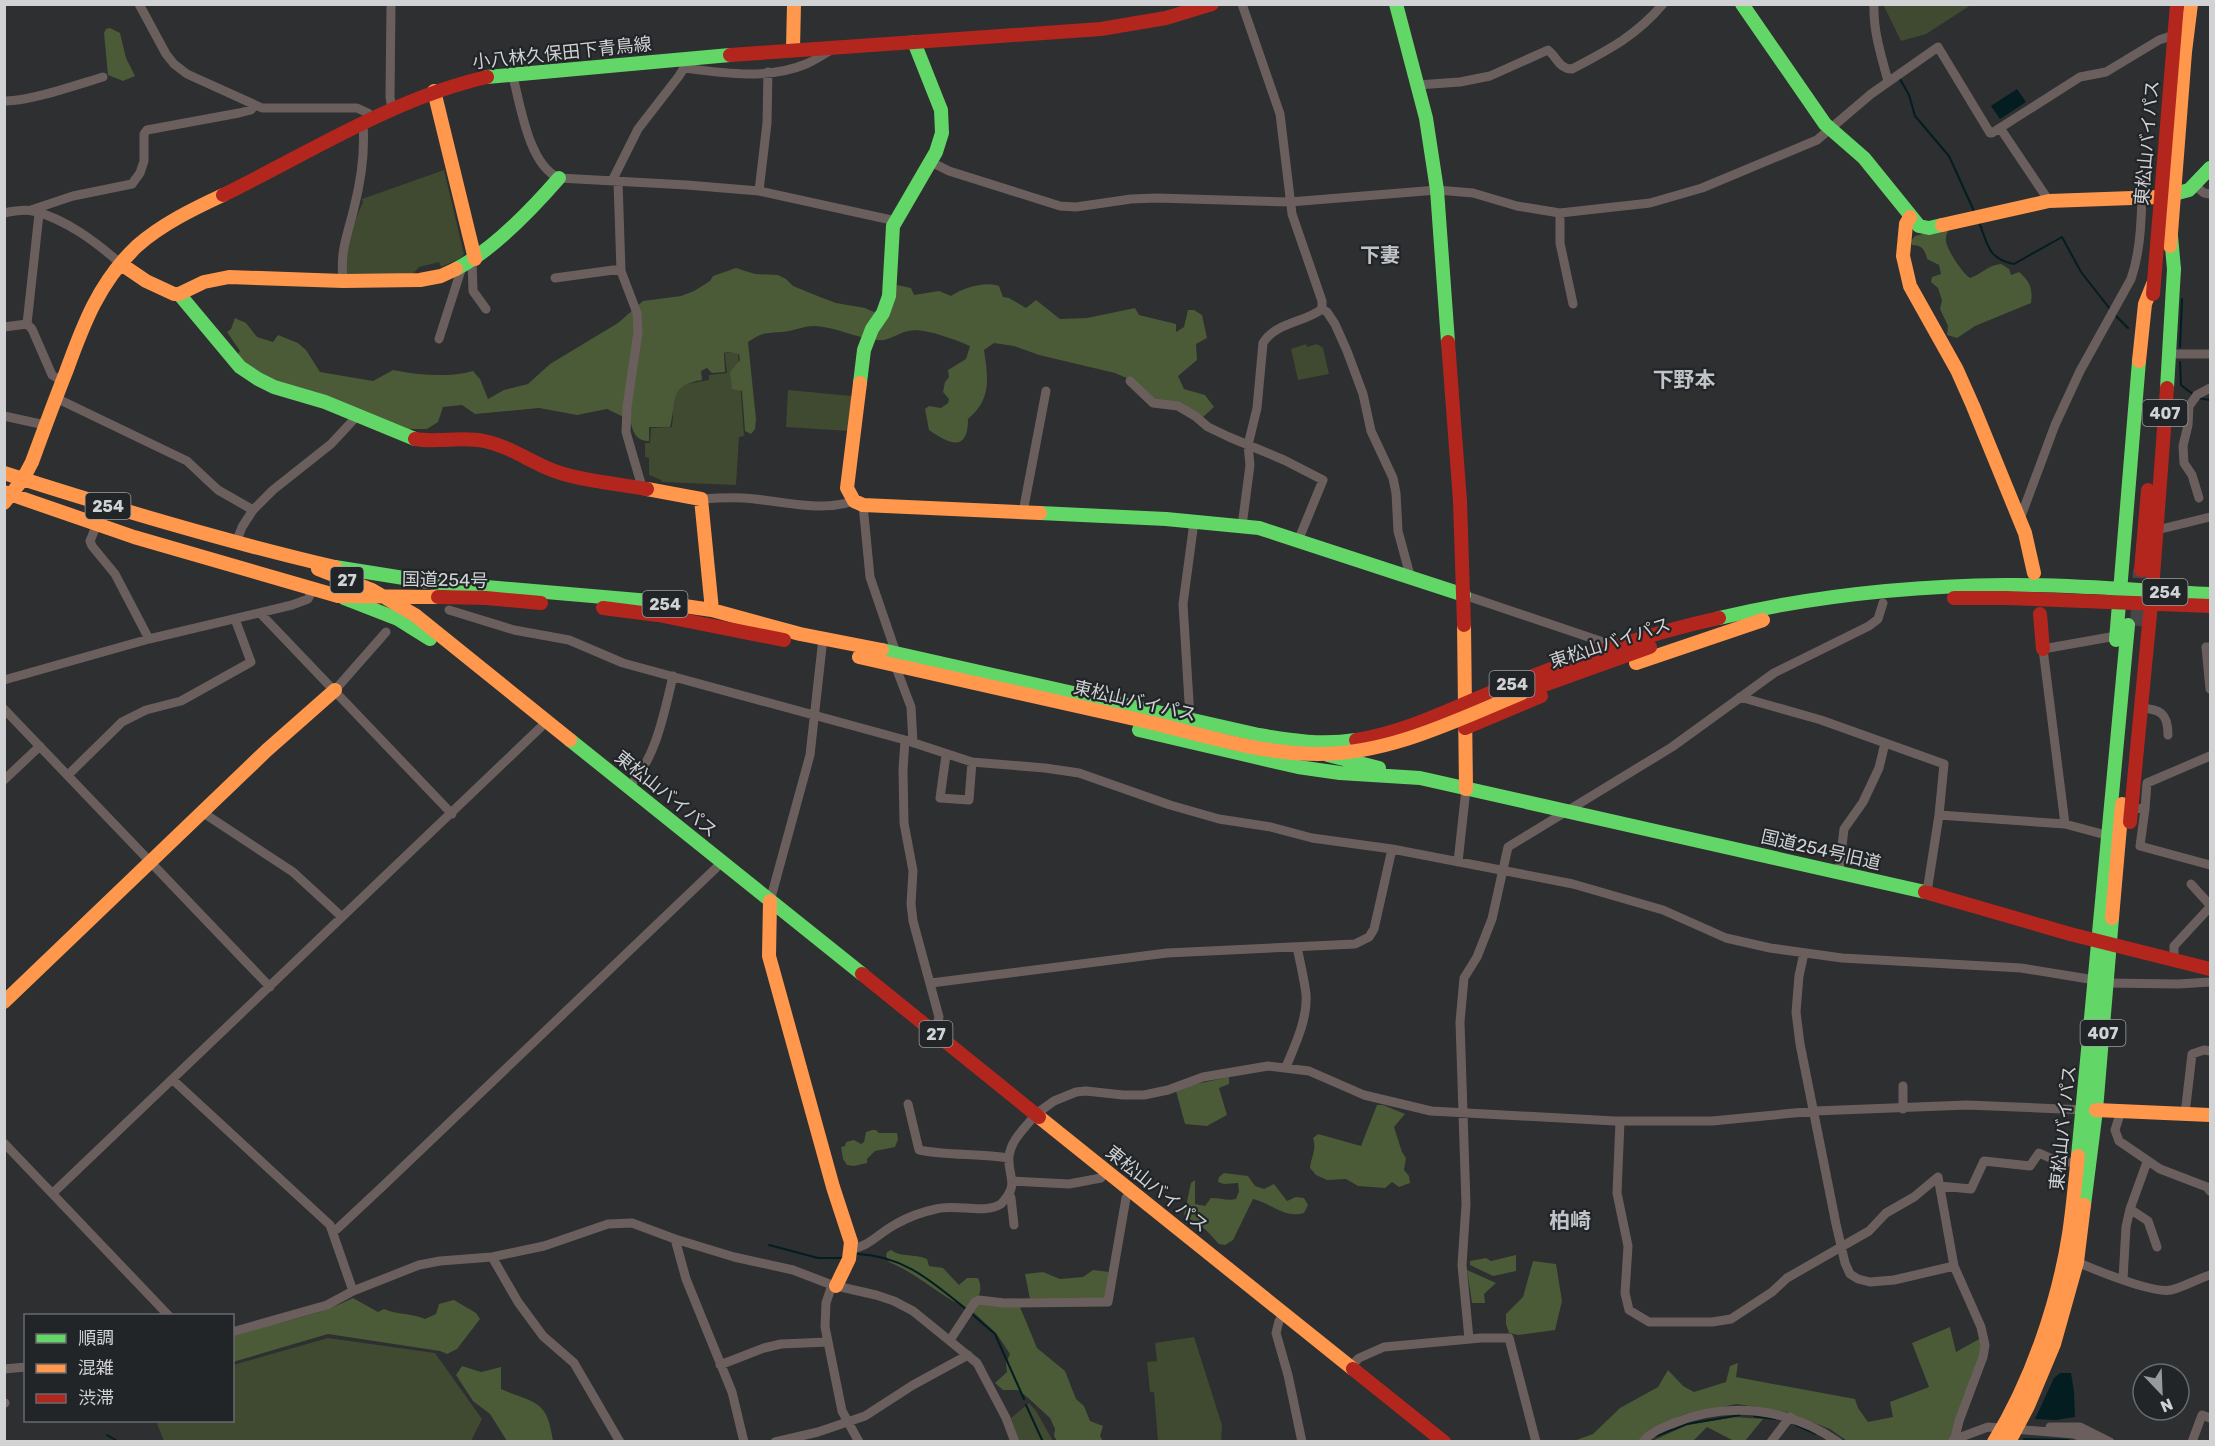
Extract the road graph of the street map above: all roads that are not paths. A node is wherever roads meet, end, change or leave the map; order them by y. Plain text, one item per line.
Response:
1 (140, 4) edge
2 (391, 4) edge
3 (794, 4) edge
4 (1212, 4) edge
5 (1242, 4) edge
6 (1396, 4) edge
7 (1663, 4) edge
8 (1742, 4) edge
9 (1874, 4) edge
10 (2177, 4) edge
11 (2190, 4) edge
12 (2174, 35) junction
13 (914, 42) junction
14 (837, 47) junction
15 (793, 49) junction
16 (684, 63) junction
17 (768, 72) junction
18 (512, 73) junction
19 (103, 77) dead end
20 (1888, 81) junction
21 (1417, 85) junction
22 (434, 91) junction
23 (4, 101) edge
24 (255, 105) junction
25 (392, 109) junction
26 (368, 122) junction
27 (2000, 128) junction
28 (1830, 130) junction
29 (931, 162) junction
30 (2211, 168) edge
31 (559, 178) junction
32 (615, 181) junction
33 (2194, 184) junction
34 (1437, 189) junction
35 (759, 191) junction
36 (2211, 194) edge
37 (2167, 196) junction
38 (2142, 198) junction
39 (2049, 201) junction
40 (1290, 202) junction
41 (35, 212) junction
42 (4, 213) edge
43 (1560, 213) junction
44 (1910, 217) junction
45 (896, 220) junction
46 (2171, 236) junction
47 (470, 263) junction
48 (121, 264) junction
49 (621, 269) junction
50 (555, 278) dead end
51 (343, 281) junction
52 (2153, 284) junction
53 (179, 294) junction
54 (1573, 304) dead end
55 (486, 309) dead end
56 (1322, 309) junction
57 (27, 324) junction
58 (4, 327) edge
59 (439, 339) dead end
60 (2169, 354) junction
61 (2211, 354) edge
62 (62, 381) junction
63 (1130, 381) dead end
64 (2211, 388) edge
65 (1046, 390) dead end
66 (56, 398) junction
67 (358, 415) junction
68 (4, 416) edge
69 (45, 424) junction
70 (1248, 445) junction
71 (4, 474) edge
72 (23, 479) junction
73 (642, 487) junction
74 (7, 496) edge
75 (2199, 498) dead end
76 (701, 499) junction
77 (859, 503) junction
78 (253, 510) junction
79 (1023, 512) junction
80 (2211, 517) edge
81 (2020, 519) junction
82 (1194, 522) junction
83 (97, 524) junction
84 (1242, 526) junction
85 (2157, 530) junction
86 (1298, 541) junction
87 (236, 543) junction
88 (258, 549) junction
89 (2034, 573) dead end
90 (1410, 579) junction
91 (429, 582) junction
92 (313, 589) junction
93 (2211, 594) edge
94 (1464, 595) junction
95 (338, 596) junction
96 (2120, 596) junction
97 (387, 597) junction
98 (414, 597) junction
99 (436, 597) junction
100 (2151, 598) junction
101 (1883, 603) junction
102 (2211, 606) edge
103 (449, 610) dead end
104 (712, 610) junction
105 (411, 612) junction
106 (260, 613) junction
107 (2040, 614) dead end
108 (236, 619) junction
109 (1763, 620) junction
110 (2133, 625) tunnel mouth
111 (425, 629) junction
112 (386, 632) dead end
113 (2116, 636) junction
114 (149, 639) junction
115 (822, 643) junction
116 (1614, 646) junction
117 (2211, 647) edge
118 (2043, 649) junction
119 (896, 659) junction
120 (673, 676) junction
121 (4, 680) edge
122 (2211, 689) edge
123 (335, 690) junction
124 (1740, 697) junction
125 (1464, 703) junction
126 (2140, 708) junction
127 (4, 709) edge
128 (814, 716) junction
129 (1190, 718) junction
130 (541, 728) junction
131 (1465, 728) junction
132 (1259, 735) junction
133 (2168, 735) dead end
134 (1184, 739) junction
135 (909, 742) junction
136 (1885, 743) junction
137 (40, 746) junction
138 (1310, 750) junction
139 (946, 755) junction
140 (2211, 756) edge
141 (972, 762) junction
142 (1306, 768) junction
143 (68, 775) junction
144 (1420, 778) junction
145 (4, 780) edge
146 (629, 787) junction
147 (1466, 789) junction
148 (2138, 809) junction
149 (1569, 811) junction
150 (202, 812) junction
151 (452, 814) junction
152 (1939, 815) junction
153 (2065, 824) junction
154 (2102, 834) junction
155 (1392, 849) junction
156 (150, 862) junction
157 (1458, 862) junction
158 (2211, 865) edge
159 (716, 868) junction
160 (1502, 871) junction
161 (1839, 872) junction
162 (2109, 884) junction
163 (2191, 884) dead end
164 (1927, 892) junction
165 (770, 906) junction
166 (2211, 906) edge
167 (342, 917) junction
168 (2105, 943) junction
169 (1297, 947) junction
170 (1804, 953) junction
171 (2174, 959) junction
172 (2211, 969) edge
173 (2102, 981) junction
174 (2211, 982) edge
175 (932, 983) junction
176 (270, 987) junction
177 (4, 1002) edge
178 (935, 1034) junction
179 (2211, 1051) edge
180 (1287, 1067) junction
181 (173, 1080) junction
182 (1903, 1086) dead end
183 (908, 1104) dead end
184 (1903, 1109) junction
185 (2090, 1110) junction
186 (1815, 1111) junction
187 (2121, 1111) junction
188 (1462, 1112) junction
189 (2186, 1114) junction
190 (2211, 1115) edge
191 (1034, 1117) junction
192 (1620, 1121) junction
193 (4, 1143) edge
194 (1009, 1158) junction
195 (2078, 1162) junction
196 (2147, 1162) junction
197 (1101, 1178) junction
198 (1013, 1181) junction
199 (1940, 1186) junction
200 (2209, 1188) edge
201 (53, 1193) junction
202 (1009, 1193) junction
203 (1126, 1198) junction
204 (2130, 1209) junction
205 (1014, 1225) dead end
206 (333, 1230) junction
207 (675, 1239) junction
208 (1842, 1247) junction
209 (2157, 1247) dead end
210 (851, 1249) junction
211 (492, 1257) junction
212 (2077, 1262) junction
213 (1954, 1266) junction
214 (2211, 1275) edge
215 (2123, 1279) junction
216 (834, 1285) junction
217 (353, 1291) junction
218 (167, 1314) edge
219 (1282, 1317) junction
220 (234, 1331) edge
221 (1470, 1339) junction
222 (950, 1340) junction
223 (828, 1342) junction
224 (968, 1354) junction
225 (720, 1365) junction
226 (1351, 1366) junction
227 (24, 1368) edge
228 (4, 1369) edge
229 (1790, 1417) junction
230 (2211, 1418) edge
231 (848, 1421) junction
232 (2002, 1429) junction
233 (2016, 1429) junction
234 (2033, 1432) junction
235 (1826, 1438) edge
236 (2082, 1439) edge
237 (1953, 1440) edge
238 (620, 1442) edge
239 (744, 1442) edge
240 (775, 1442) edge
241 (859, 1442) edge
242 (1015, 1442) edge
243 (1302, 1442) edge
244 (1429, 1442) edge
245 (1444, 1442) edge
246 (1536, 1442) edge
247 (1643, 1442) edge
248 (1771, 1442) edge
249 (1838, 1442) edge
250 (1994, 1442) edge
251 (2009, 1442) edge
252 (2093, 1442) edge
253 (2110, 1442) edge
254 (2192, 1442) edge

1 - 24 street
2 - 25 street
3 - 15 main road
4 - 13 main road, 小八林久保田下青鳥線
5 - 40 street
6 - 21 main road
7 - 21 street
8 - 28 main road
9 - 20 street
10 - 12 main road, 東松山バイパス / 407
11 - 37 main road, 東松山バイパス / 407
12 - 27 street
12 - 37 main road, 東松山バイパス / 407
13 - 14 main road, 小八林久保田下青鳥線
13 - 29 main road
14 - 15 main road, 小八林久保田下青鳥線
14 - 17 street
15 - 16 main road, 小八林久保田下青鳥線
16 - 17 street
16 - 18 main road, 小八林久保田下青鳥線
16 - 32 street
17 - 35 street
18 - 22 main road, 小八林久保田下青鳥線
18 - 31 street
19 - 23 street
20 - 27 street
20 - 28 street
21 - 34 main road
22 - 25 main road, 小八林久保田下青鳥線
22 - 47 main road
24 - 26 street
24 - 41 street
25 - 26 main road, 小八林久保田下青鳥線
26 - 48 main road, 小八林久保田下青鳥線
26 - 51 street
27 - 39 street
28 - 43 street
28 - 44 main road
29 - 40 street
29 - 45 main road
30 - 33 main road
31 - 32 street
31 - 47 main road
32 - 35 street
32 - 49 street
33 - 36 street
33 - 37 main road
34 - 40 street
34 - 43 street
34 - 94 main road
35 - 45 street
37 - 38 main road
37 - 46 main road, 東松山バイパス / 407
37 - 52 main road, 東松山バイパス / 407
38 - 39 main road
38 - 81 street
39 - 44 main road
40 - 56 street
41 - 42 street
41 - 48 street
41 - 57 street
43 - 54 street
44 - 81 main road
45 - 77 main road
46 - 52 main road, 407
46 - 60 main road, 407
47 - 51 main road
47 - 55 street
47 - 59 street
48 - 53 main road
48 - 62 main road, 小八林久保田下青鳥線
49 - 50 street
49 - 73 street
51 - 53 main road
52 - 96 main road, 407
53 - 67 main road
56 - 70 street
56 - 90 street
57 - 58 street
57 - 62 street
60 - 61 street
60 - 85 main road, 407
62 - 66 main road, 小八林久保田下青鳥線
63 - 70 street
64 - 75 street
65 - 79 street
66 - 69 main road, 小八林久保田下青鳥線
66 - 78 street
67 - 73 main road
67 - 78 street
68 - 69 street
69 - 72 main road, 小八林久保田下青鳥線
70 - 84 street
70 - 86 street
71 - 72 main road, 国道254号 / 254
72 - 74 main road, 小八林久保田下青鳥線
72 - 87 main road, 国道254号 / 254
73 - 76 main road
74 - 83 main road, 国道254号 / 254
76 - 77 street
76 - 104 main road
77 - 79 main road
77 - 119 street
78 - 87 street
79 - 82 main road
80 - 85 street
81 - 89 main road
82 - 84 main road
82 - 129 street
83 - 92 main road, 国道254号 / 254
83 - 114 street
84 - 86 main road
85 - 100 main road, 407
86 - 90 main road
87 - 88 main road, 国道254号 / 254
88 - 91 main road, 国道254号 / 254
88 - 97 main road, 27
90 - 94 main road
91 - 98 main road
91 - 104 main road, 国道254号 / 254
92 - 95 main road, 国道254号 / 254
92 - 106 street
93 - 100 main road, 東松山バイパス / 254
94 - 116 street
94 - 125 main road
95 - 97 main road, 国道254号 / 254
95 - 111 main road, 27
96 - 100 main road, 東松山バイパス / 254
96 - 101 main road, 東松山バイパス / 254
96 - 113 main road
96 - 116 main road, 東松山バイパス / 254
97 - 98 main road, 国道254号 / 254
97 - 105 main road, 27
98 - 99 main road, 国道254号 / 254
98 - 105 main road
99 - 111 main road
99 - 115 main road, 国道254号 / 254
100 - 102 main road, 東松山バイパス / 254
100 - 126 main road
101 - 109 main road, 東松山バイパス / 254
101 - 124 street
103 - 120 street
104 - 115 main road, 国道254号 / 254
105 - 111 main road, 27
106 - 108 street
106 - 123 street
107 - 118 main road
108 - 114 street
108 - 143 street
109 - 119 main road, 東松山バイパス / 254, bridge
109 - 131 main road
110 - 162 main road, 東松山バイパス / 407
111 - 130 main road, 東松山バイパス / 27
111 - 146 main road, 東松山バイパス / 27
112 - 123 street
113 - 118 street
113 - 154 main road
114 - 121 street
115 - 119 main road, 国道254号 / 254
115 - 128 street
116 - 125 main road, 東松山バイパス / 254
117 - 122 street
118 - 153 street
119 - 129 main road, 東松山バイパス / 254
119 - 134 main road
119 - 135 street
120 - 128 street
120 - 146 street
123 - 150 main road
123 - 151 street
124 - 136 street
124 - 149 street
125 - 131 main road
125 - 132 main road, 東松山バイパス / 254
126 - 133 street
126 - 148 main road
127 - 137 street
128 - 135 street
128 - 165 street
129 - 132 main road, 東松山バイパス / 254
129 - 134 main road
130 - 151 street
130 - 159 main road, 東松山バイパス / 27
131 - 147 main road
132 - 138 main road
134 - 142 main road
135 - 139 street
135 - 175 street
136 - 152 street
136 - 161 street
137 - 143 street
137 - 145 street
138 - 142 main road
138 - 144 main road
139 - 141 street
139 - 141 street
140 - 148 street
141 - 155 street
142 - 144 main road
143 - 156 street
144 - 147 main road, 国道254号旧道
146 - 165 main road, 東松山バイパス / 27
147 - 149 main road, 国道254号旧道
147 - 157 street
148 - 158 street
148 - 162 main road
149 - 160 street
149 - 161 main road, 国道254号旧道
150 - 156 main road
150 - 167 street
151 - 167 street
152 - 153 street
152 - 164 street
153 - 154 street
154 - 162 main road
155 - 157 street
155 - 169 street
156 - 176 street
156 - 177 main road
157 - 160 street
159 - 165 main road, 東松山バイパス / 27
159 - 206 street
160 - 170 street
160 - 188 street
161 - 164 main road, 国道254号旧道
162 - 168 main road, 東松山バイパス / 407
163 - 166 street
164 - 168 main road, 国道254号旧道
165 - 178 main road, 東松山バイパス / 27
165 - 191 main road, 東松山バイパス / 27
165 - 210 main road
166 - 171 street
167 - 176 street
168 - 171 main road, 国道254号旧道
168 - 173 main road, 東松山バイパス / 407
169 - 175 street
169 - 180 street
170 - 173 street
170 - 186 street
171 - 172 main road, 国道254号旧道
173 - 174 street
173 - 185 main road, 東松山バイパス / 407
175 - 178 street
176 - 181 street
178 - 191 main road, 東松山バイパス / 27
179 - 189 street
180 - 188 street
180 - 191 street
181 - 201 street
181 - 206 street
182 - 184 street
183 - 194 street
184 - 185 street
184 - 186 street
185 - 187 main road
185 - 195 main road, 東松山バイパス / 407
185 - 212 main road, 東松山バイパス / 407
186 - 192 street
186 - 208 street
187 - 189 main road
187 - 196 street
188 - 192 street
188 - 221 street
189 - 190 main road
191 - 194 street
191 - 197 main road, 東松山バイパス / 27
191 - 219 main road, 東松山バイパス / 27
192 - 208 street
193 - 201 street
194 - 198 street
195 - 199 street
195 - 232 main road, 東松山バイパス / 407
196 - 200 street
196 - 204 street
197 - 198 street
197 - 203 main road, 東松山バイパス / 27
198 - 202 street
199 - 208 street
199 - 213 street
201 - 218 street
202 - 205 street
202 - 210 street
203 - 219 main road, 東松山バイパス / 27
203 - 222 street
204 - 209 street
204 - 215 street
206 - 217 street
207 - 211 street
207 - 216 street
207 - 225 street
208 - 213 street
210 - 216 main road
211 - 217 street
211 - 238 street
212 - 215 street
212 - 233 main road, 東松山バイパス / 407
213 - 237 street
214 - 215 street
216 - 222 street
216 - 223 street
217 - 220 street
219 - 226 main road, 東松山バイパス / 27
219 - 243 street
219 - 244 main road, 東松山バイパス / 27
221 - 226 street
221 - 246 street
222 - 224 street
223 - 225 street
223 - 231 street
224 - 231 street
224 - 242 street
225 - 239 street
226 - 245 main road, 東松山バイパス / 27
227 - 228 street
229 - 235 street
229 - 247 street
229 - 248 street
230 - 254 street
231 - 240 street
231 - 241 street
232 - 233 street
232 - 237 street
232 - 250 main road, 東松山バイパス / 407
233 - 234 street
233 - 251 main road, 東松山バイパス / 407
234 - 236 street
234 - 253 street
235 - 249 street
236 - 252 street

